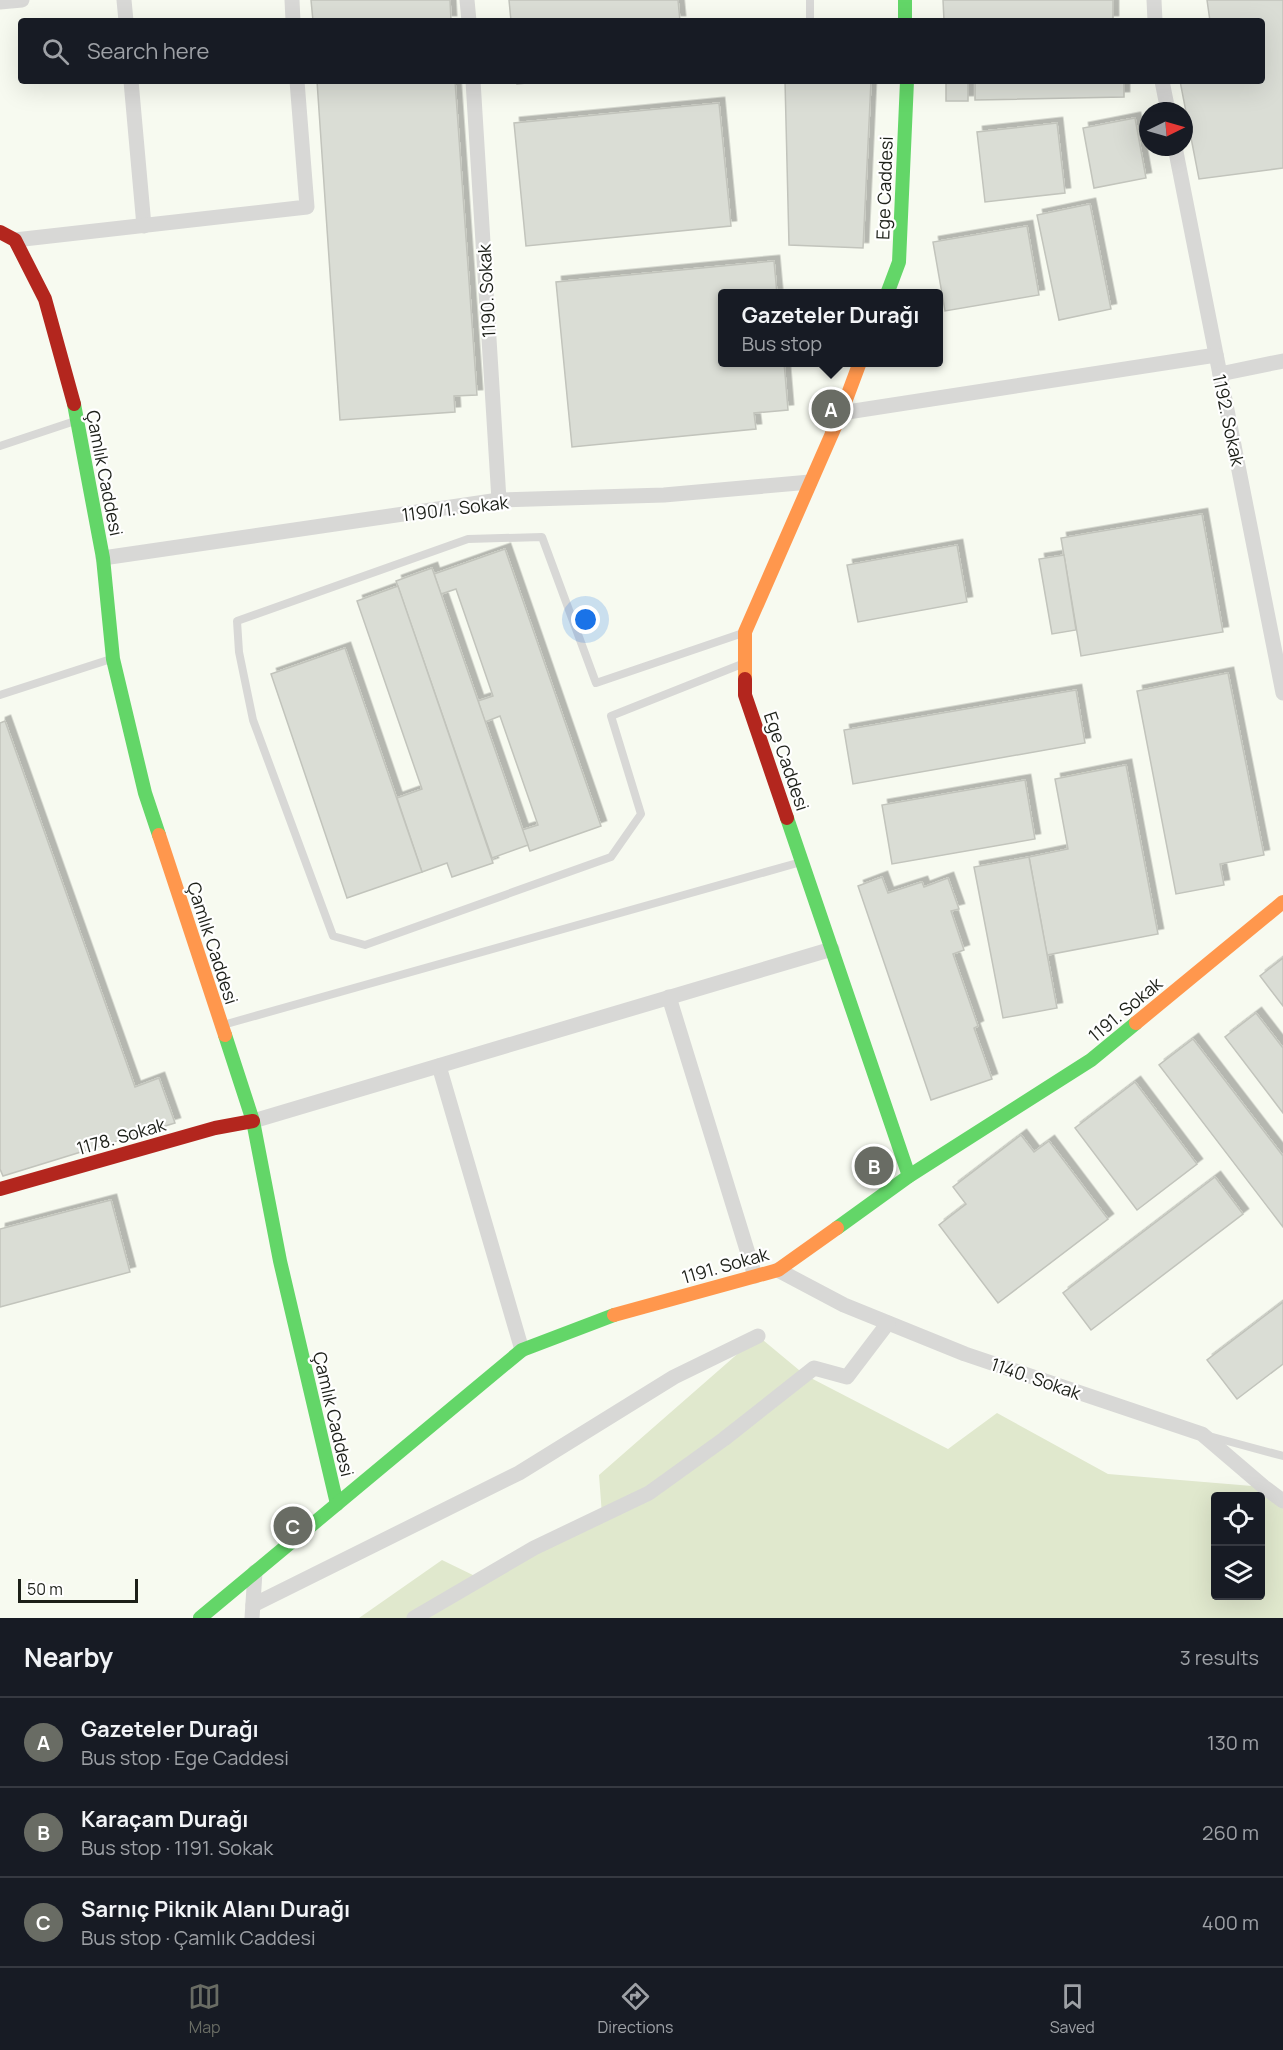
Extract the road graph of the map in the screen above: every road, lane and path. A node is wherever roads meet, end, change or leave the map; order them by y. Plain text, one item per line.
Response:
1 (22, 0) edge
2 (124, 0) edge
3 (291, 0) edge
4 (467, 0) edge
5 (810, 0) edge
6 (905, 0) edge
7 (1154, 0) edge
8 (0, 2) edge
9 (126, 18) edge
10 (293, 18) edge
11 (469, 18) edge
12 (810, 18) edge
13 (905, 18) edge
14 (1155, 18) edge
15 (131, 84) edge
16 (297, 84) edge
17 (473, 84) edge
18 (906, 84) edge
19 (1163, 84) edge
20 (1166, 102) edge
21 (1177, 156) edge
22 (144, 226) junction
23 (0, 232) edge
24 (15, 240) junction
25 (889, 289) edge
26 (1216, 355) junction
27 (1283, 361) edge
28 (858, 367) edge
29 (1220, 374) junction
30 (840, 413) junction
31 (77, 420) junction
32 (0, 446) edge
33 (810, 482) junction
34 (499, 500) junction
35 (103, 558) junction
36 (745, 632) junction
37 (112, 659) junction
38 (746, 663) junction
39 (1283, 693) edge
40 (0, 695) edge
41 (802, 862) junction
42 (1283, 902) edge
43 (832, 949) junction
44 (669, 997) junction
45 (221, 1026) junction
46 (440, 1066) junction
47 (253, 1121) junction
48 (909, 1176) junction
49 (0, 1189) edge
50 (778, 1270) junction
51 (754, 1276) junction
52 (888, 1323) junction
53 (758, 1336) dead end
54 (522, 1350) junction
55 (1202, 1434) junction
56 (1283, 1456) edge
57 (1283, 1501) edge
58 (337, 1504) junction
59 (255, 1572) junction
60 (221, 1601) junction
61 (252, 1611) edge
62 (200, 1618) edge
63 (220, 1618) edge
64 (414, 1618) edge

1 - 8 street
2 - 9 street
3 - 10 street
4 - 11 street
5 - 12 lane
6 - 13 street
7 - 14 street
15 - 22 street
16 - 22 street
17 - 34 street, 1190. Sokak
18 - 25 street, Ege Caddesi
19 - 20 street
21 - 26 street, 1192. Sokak
22 - 24 street
23 - 24 street
24 - 31 street, Çamlık Caddesi
26 - 29 street, 1192. Sokak
26 - 30 street
27 - 29 street
28 - 30 street, Ege Caddesi
29 - 39 street, 1192. Sokak
30 - 33 street, Ege Caddesi
31 - 32 lane
31 - 35 street, Çamlık Caddesi
33 - 34 street, 1190/1. Sokak
33 - 36 street, Ege Caddesi
34 - 35 street, 1190/1. Sokak
35 - 37 street, Çamlık Caddesi
36 - 38 street, Ege Caddesi
36 - 38 lane
37 - 40 lane
37 - 45 street, Çamlık Caddesi
38 - 41 street, Ege Caddesi
41 - 43 street, Ege Caddesi
41 - 45 lane
42 - 48 street, 1191. Sokak
43 - 44 street
43 - 48 street, Ege Caddesi
44 - 46 street
44 - 51 street
45 - 47 street, Çamlık Caddesi
46 - 47 street
46 - 54 street
47 - 49 street, 1178. Sokak
47 - 58 street, Çamlık Caddesi
48 - 50 street, 1191. Sokak
50 - 51 street, 1191. Sokak
50 - 52 street, 1140. Sokak
51 - 54 street, 1191. Sokak
52 - 55 street, 1140. Sokak
52 - 64 street
53 - 61 street
54 - 58 street, 1191. Sokak
55 - 56 lane
55 - 57 street, 1140. Sokak
58 - 59 street, Çamlık Caddesi
59 - 60 street, Çamlık Caddesi
59 - 61 street
60 - 62 street, Çamlık Caddesi
60 - 63 street

